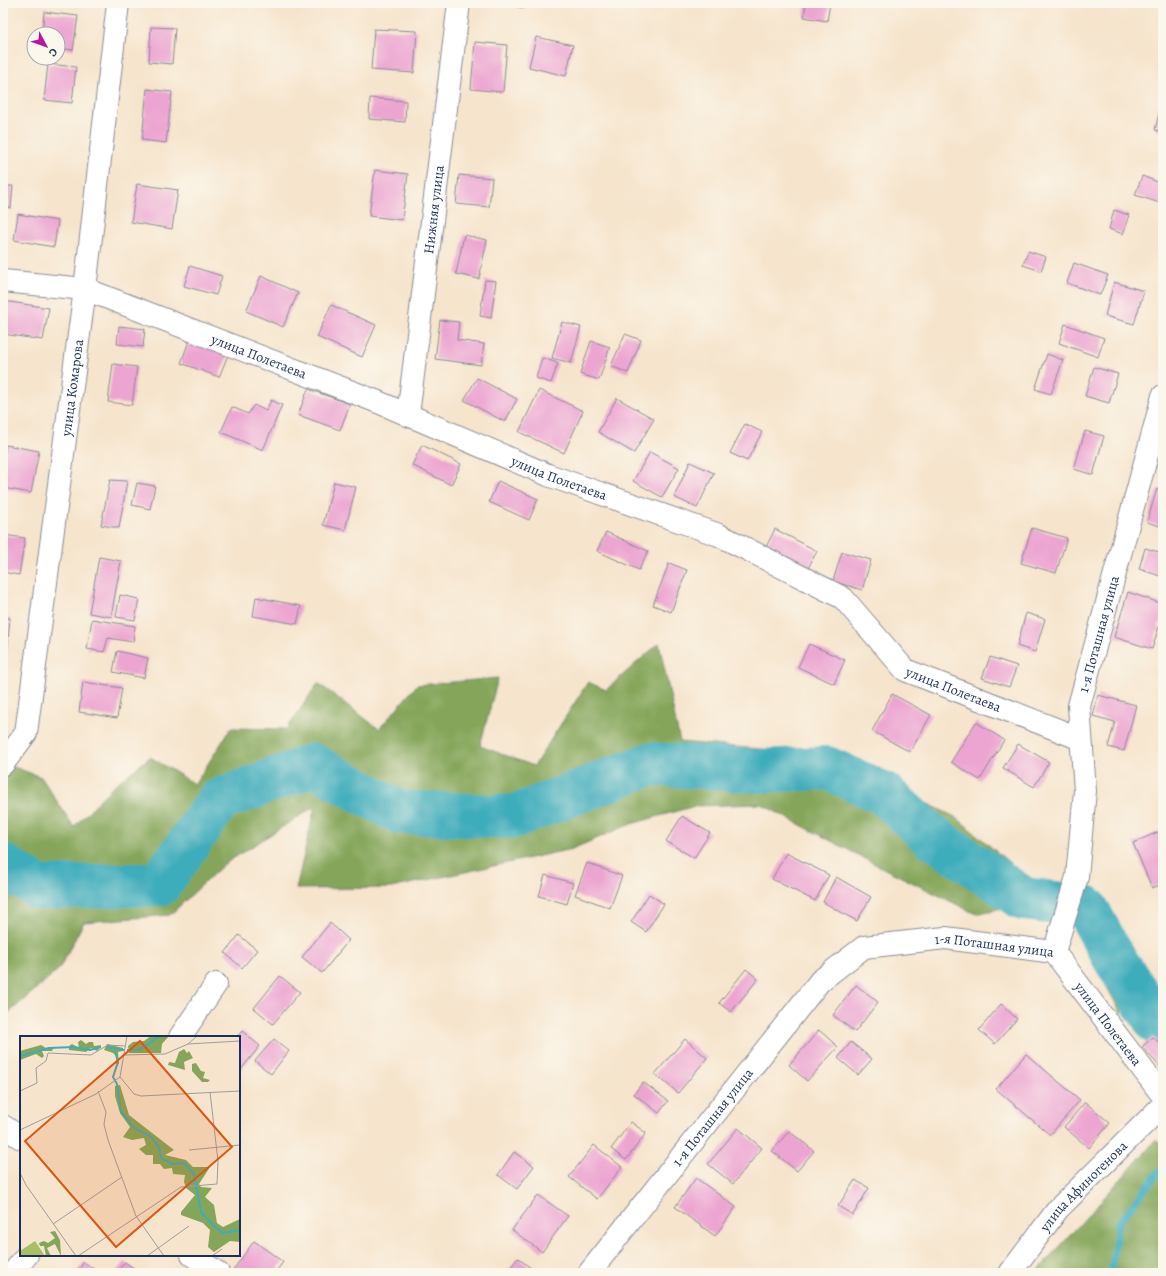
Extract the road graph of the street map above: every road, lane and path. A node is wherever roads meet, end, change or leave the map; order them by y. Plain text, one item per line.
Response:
1 (118, 3) edge
2 (459, 3) edge
3 (3, 282) edge
4 (85, 289) junction
5 (1163, 396) edge
6 (408, 415) junction
7 (1081, 739) junction
8 (3, 764) edge
9 (1054, 952) junction
10 (216, 984) dead end
11 (181, 1036) edge
12 (1163, 1096) edge
13 (1163, 1105) edge
14 (3, 1126) edge
15 (20, 1137) edge
16 (26, 1256) edge
17 (193, 1256) edge
18 (13, 1273) edge
19 (218, 1273) edge
20 (589, 1273) edge
21 (1010, 1273) edge

1 - 4 street, улица Комарова
2 - 6 street, Нижняя улица
3 - 4 street, улица Полетаева
4 - 6 street, улица Полетаева
4 - 8 street, улица Комарова
5 - 7 street, 1-я Поташная улица
6 - 7 street, улица Полетаева
7 - 9 street, 1-я Поташная улица
9 - 12 street, улица Полетаева
9 - 20 street, 1-я Поташная улица
10 - 11 street
13 - 21 street, улица Афиногенова
14 - 15 street
16 - 18 street
17 - 19 street

